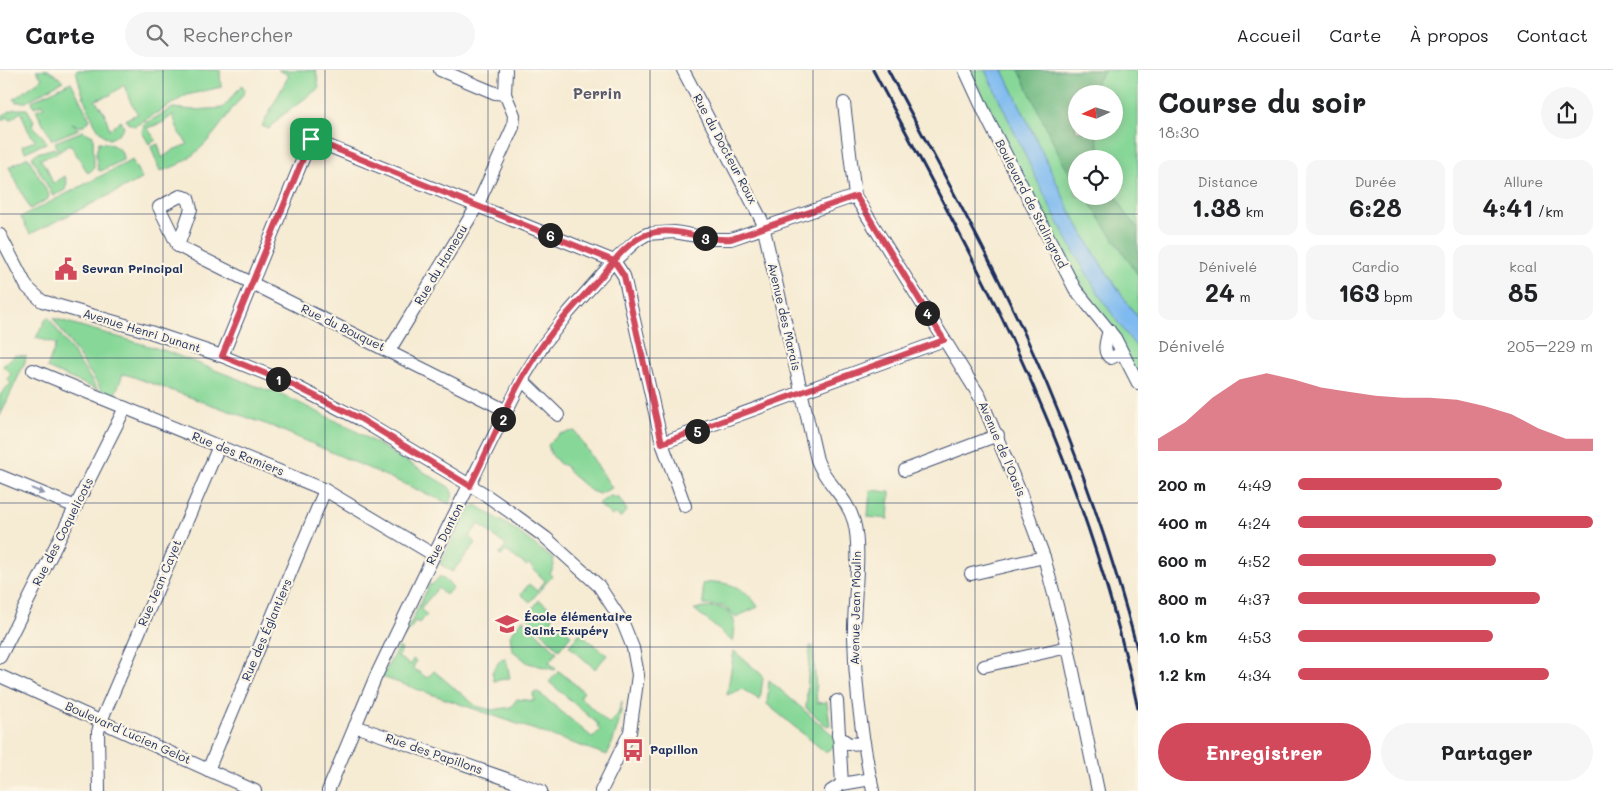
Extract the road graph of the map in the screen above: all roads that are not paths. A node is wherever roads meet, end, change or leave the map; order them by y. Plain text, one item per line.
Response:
1 (440, 70) edge
2 (506, 70) edge
3 (683, 70) edge
4 (965, 70) edge
5 (506, 94) junction
6 (844, 103) dead end
7 (856, 196) junction
8 (477, 206) junction
9 (764, 229) junction
10 (0, 234) edge
11 (178, 246) dead end
12 (614, 261) junction
13 (251, 282) junction
14 (944, 340) junction
15 (389, 351) junction
16 (222, 356) junction
17 (33, 370) dead end
18 (522, 380) junction
19 (1138, 383) edge
20 (801, 393) junction
21 (125, 408) junction
22 (507, 411) junction
23 (558, 415) dead end
24 (998, 435) junction
25 (662, 443) junction
26 (219, 446) junction
27 (818, 464) joint
28 (905, 470) dead end
29 (0, 476) edge
30 (470, 486) junction
31 (325, 490) junction
32 (685, 506) dead end
33 (76, 507) junction
34 (434, 555) junction
35 (1044, 557) junction
36 (971, 574) dead end
37 (1068, 647) junction
38 (0, 657) edge
39 (984, 666) dead end
40 (0, 676) edge
41 (835, 701) dead end
42 (101, 721) junction
43 (355, 726) junction
44 (838, 736) junction
45 (864, 743) junction
46 (208, 770) junction
47 (842, 784) junction
48 (872, 785) edge
49 (99, 791) edge
50 (255, 791) edge
51 (328, 791) edge
52 (541, 791) edge
53 (601, 791) edge
54 (831, 791) edge
55 (1098, 791) edge

1 - 5 street
2 - 5 street, Rue du Hameau
3 - 9 street, Rue du Docteur Roux
4 - 19 street, Boulevard de Stalingrad
5 - 8 street, Rue du Hameau
6 - 7 street, Avenue de l'Oasis
7 - 9 street, Rue Danton
7 - 14 street, Avenue de l'Oasis
8 - 12 street
8 - 13 street
8 - 15 street, Rue du Hameau
9 - 12 street, Rue Danton
9 - 20 street, Avenue des Marais
10 - 16 street, Avenue Henri Dunant
11 - 13 street, Rue du Bouquet
12 - 18 street, Rue Danton
12 - 25 street
13 - 15 street, Rue du Bouquet
13 - 16 street
14 - 20 street
14 - 24 street, Avenue de l'Oasis
15 - 22 street, Rue du Bouquet
16 - 30 street, Avenue Henri Dunant
17 - 21 street, Rue des Ramiers
18 - 22 street, Rue Danton
18 - 23 street
20 - 25 street
20 - 27 street, Avenue des Marais
21 - 26 street, Rue des Ramiers
21 - 33 street, Rue des Coquelicots
22 - 30 street, Rue Danton
24 - 28 street
24 - 35 street, Avenue de l'Oasis
25 - 32 street
26 - 31 street, Rue des Ramiers
26 - 42 street, Rue Jean Cayet
27 - 45 street, Avenue Jean Moulin
29 -> 33 street
30 - 34 street, Rue Danton
30 - 53 street, Avenue Henri Dunant
31 - 34 street, Rue des Ramiers
31 - 46 street, Rue des Églantiers
33 - 38 street, Rue des Coquelicots
34 - 43 street, Rue Danton
35 - 36 street
35 - 37 street, Avenue de l'Oasis
37 - 39 street
37 - 55 street, Avenue de l'Oasis
40 - 42 street, Boulevard Lucien Gelot
41 - 44 street
42 - 46 street, Boulevard Lucien Gelot
42 - 49 street, Rue Jean Cayet
43 - 51 street, Rue Danton
43 - 52 street, Rue des Papillons
44 - 45 street
44 - 47 street
45 - 48 street, Avenue Jean Moulin
46 - 50 street, Boulevard Lucien Gelot
47 - 48 street
47 - 54 street

